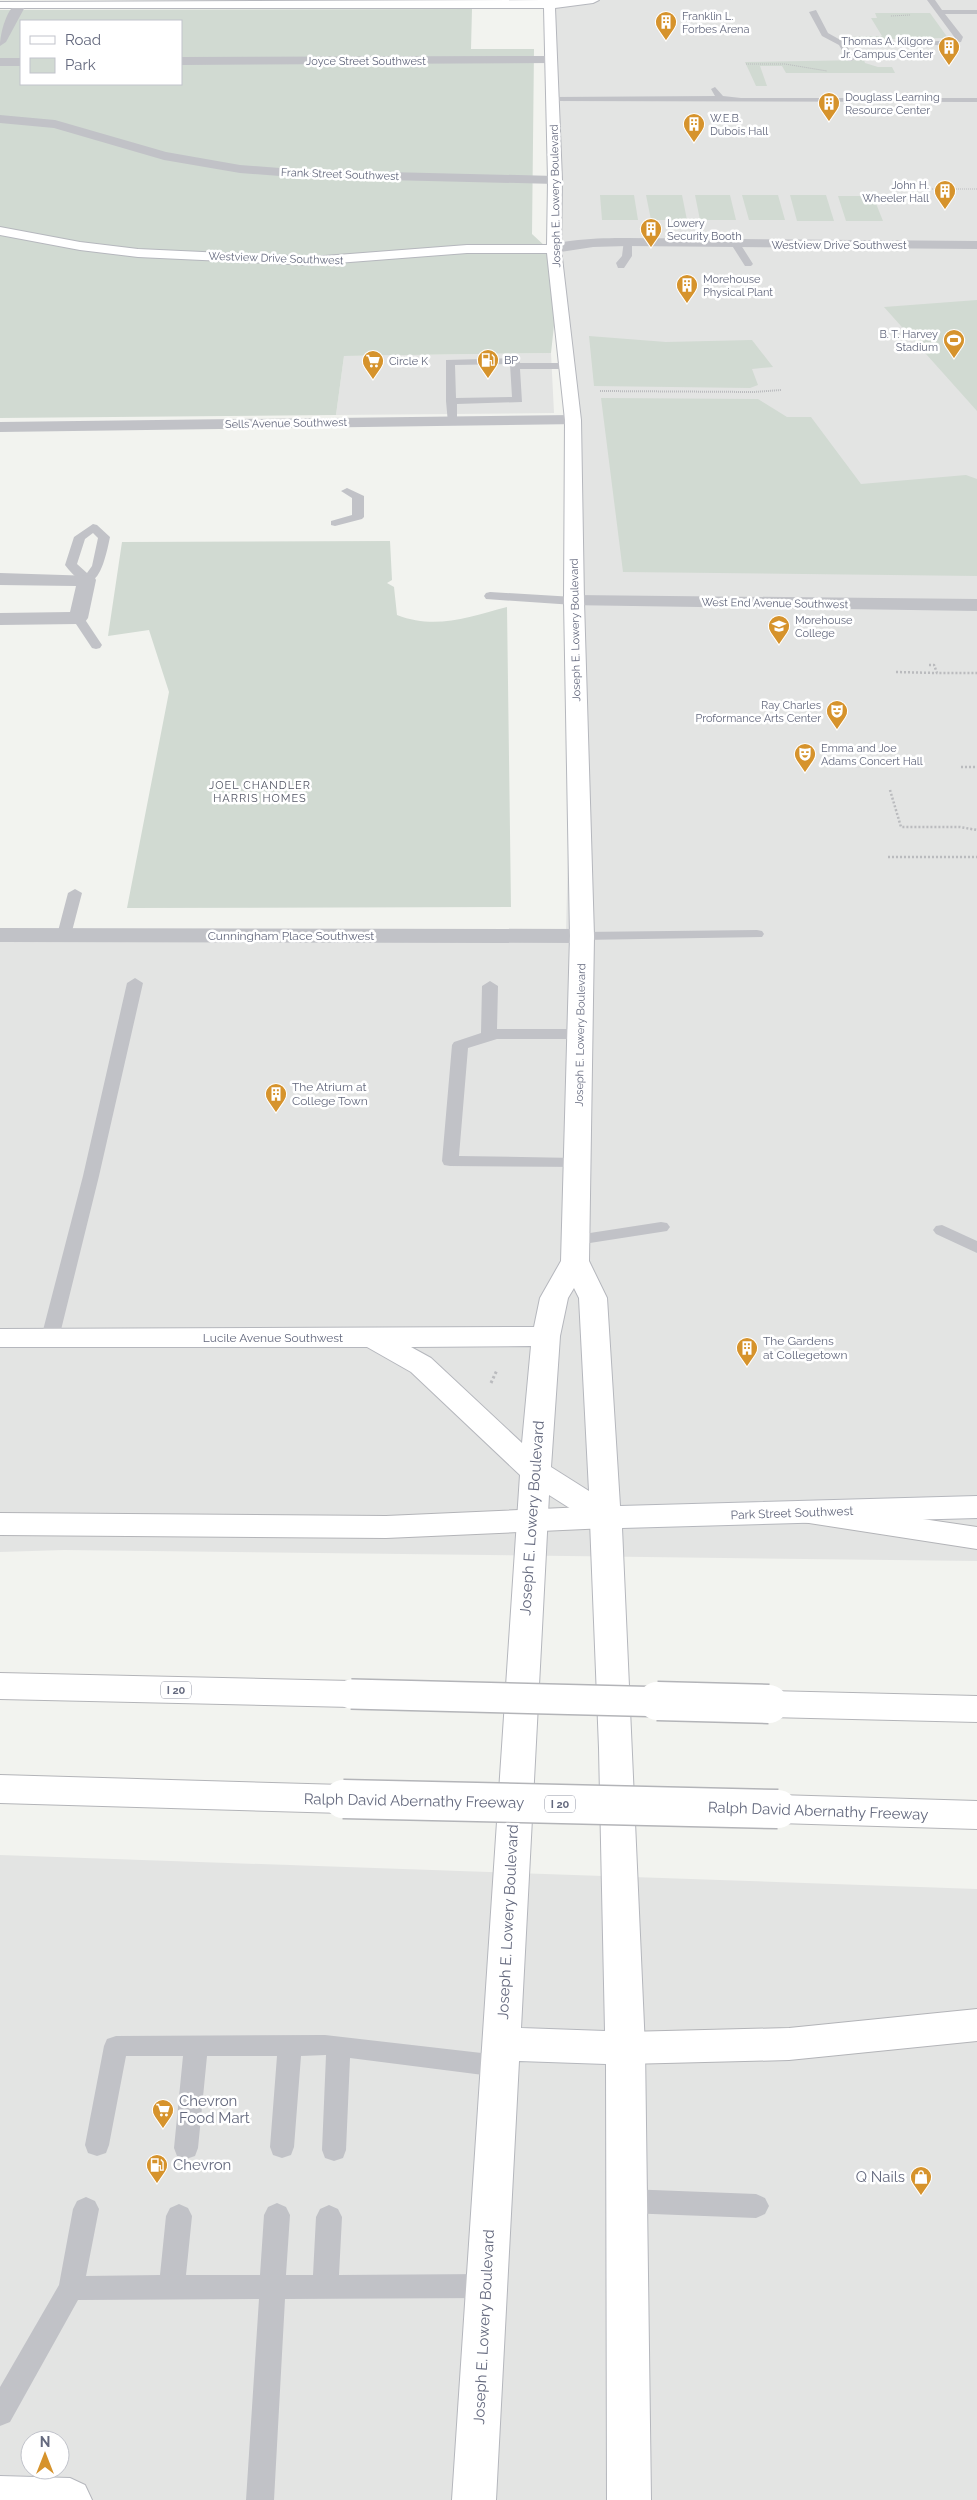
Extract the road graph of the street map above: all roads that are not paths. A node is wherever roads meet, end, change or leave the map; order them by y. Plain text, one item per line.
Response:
1 (593, 0) edge
2 (931, 0) edge
3 (351, 2) edge
4 (549, 2) edge
5 (0, 5) edge
6 (20, 5) junction
7 (813, 12) dead end
8 (940, 12) junction
9 (977, 12) edge
10 (0, 42) edge
11 (842, 44) junction
12 (551, 60) junction
13 (851, 60) dead end
14 (182, 61) edge
15 (0, 62) edge
16 (20, 62) edge
17 (715, 89) dead end
18 (944, 91) dead end
19 (977, 93) edge
20 (720, 98) junction
21 (552, 99) junction
22 (977, 100) edge
23 (0, 119) edge
24 (555, 180) junction
25 (0, 231) edge
26 (736, 244) junction
27 (977, 245) edge
28 (554, 249) junction
29 (748, 264) dead end
30 (515, 366) junction
31 (567, 366) junction
32 (451, 401) junction
33 (573, 420) junction
34 (452, 421) junction
35 (0, 427) edge
36 (347, 491) dead end
37 (335, 523) dead end
38 (0, 579) edge
39 (490, 596) dead end
40 (574, 601) junction
41 (977, 605) edge
42 (78, 618) junction
43 (0, 619) edge
44 (96, 645) dead end
45 (75, 892) dead end
46 (757, 934) dead end
47 (0, 936) edge
48 (64, 936) junction
49 (582, 936) junction
50 (134, 983) dead end
51 (490, 986) dead end
52 (580, 1034) junction
53 (489, 1037) junction
54 (576, 1163) junction
55 (661, 1227) dead end
56 (942, 1230) dead end
57 (977, 1248) edge
58 (576, 1250) junction
59 (546, 1336) junction
60 (0, 1338) edge
61 (50, 1338) junction
62 (372, 1338) junction
63 (535, 1472) junction
64 (977, 1507) edge
65 (807, 1513) junction
66 (607, 1517) junction
67 (532, 1520) junction
68 (0, 1524) edge
69 (977, 1538) edge
70 (0, 1686) edge
71 (977, 1709) edge
72 (0, 1789) edge
73 (977, 1815) edge
74 (977, 2026) edge
75 (290, 2045) junction
76 (196, 2046) junction
77 (338, 2047) junction
78 (626, 2048) junction
79 (500, 2055) junction
80 (97, 2145) dead end
81 (282, 2147) dead end
82 (186, 2148) dead end
83 (334, 2150) dead end
84 (627, 2200) junction
85 (756, 2206) dead end
86 (86, 2209) dead end
87 (276, 2215) dead end
88 (179, 2216) dead end
89 (329, 2217) dead end
90 (486, 2286) junction
91 (172, 2287) junction
92 (271, 2287) junction
93 (325, 2287) junction
94 (71, 2288) junction
95 (0, 2412) edge
96 (0, 2498) edge
97 (70, 2500) edge
98 (260, 2500) edge
99 (474, 2500) edge
100 (629, 2500) edge

1 - 4 main road
2 - 8 lane
3 - 4 main road
3 - 6 main road
4 - 12 main road, Joseph E. Lowery Boulevard
5 - 6 main road
6 - 10 street
7 - 11 lane
8 - 9 lane
8 - 11 lane
11 - 13 lane
12 - 14 street, Joyce Street Southwest
12 - 21 main road, Joseph E. Lowery Boulevard
15 - 16 street
17 - 20 lane
18 - 19 lane
20 - 21 lane
20 - 22 lane
21 - 24 main road, Joseph E. Lowery Boulevard
23 - 24 street, Frank Street Southwest
24 - 28 main road, Joseph E. Lowery Boulevard
25 - 28 main road, Westview Drive Southwest
26 - 27 street, Westview Drive Southwest
26 - 28 street, Westview Drive Southwest
26 - 29 lane
28 - 31 main road, Joseph E. Lowery Boulevard
30 - 31 lane
30 - 32 lane
30 - 32 lane
31 - 33 main road, Joseph E. Lowery Boulevard
32 - 34 lane
33 - 34 street, Sells Avenue Southwest
33 - 40 main road, Joseph E. Lowery Boulevard
34 - 35 street, Sells Avenue Southwest
36 - 37 lane
38 - 42 street
39 - 40 lane
40 - 41 street, West End Avenue Southwest
40 - 49 main road, Joseph E. Lowery Boulevard
42 - 43 street
42 - 44 lane
45 - 48 lane
46 - 49 lane
47 - 48 street, Cunningham Place Southwest
48 - 49 street, Cunningham Place Southwest
49 - 52 main road, Joseph E. Lowery Boulevard
50 - 61 lane
51 - 53 lane
52 - 53 lane
52 - 54 main road, Joseph E. Lowery Boulevard
53 - 54 lane
54 - 58 main road, Joseph E. Lowery Boulevard
55 - 58 lane
56 - 57 lane
58 - 59 main road, Joseph E. Lowery Boulevard
58 - 66 main road, Joseph E. Lowery Boulevard
59 - 62 main road, Lucile Avenue Southwest
59 - 63 main road, Joseph E. Lowery Boulevard
60 - 61 main road, Lucile Avenue Southwest
61 - 62 main road, Lucile Avenue Southwest
62 - 63 main road
63 - 66 main road
63 - 67 main road, Joseph E. Lowery Boulevard
64 - 65 main road, Park Street Southwest
65 - 66 main road, Park Street Southwest
65 - 69 main road
66 - 67 main road, Park Street Southwest
66 - 78 main road, Joseph E. Lowery Boulevard
67 - 68 main road, Park Street Southwest
67 - 79 main road, Joseph E. Lowery Boulevard
70 - 71 main road, I 20, bridge
72 - 73 main road, Ralph David Abernathy Freeway / I 20, bridge
74 - 78 main road
75 - 76 lane
75 - 77 lane
75 - 81 lane
76 - 80 lane
76 - 82 lane
77 - 79 lane
77 - 83 lane
78 - 79 main road
78 - 84 main road, Joseph E. Lowery Boulevard
79 - 90 main road, Joseph E. Lowery Boulevard
84 - 85 lane
84 - 100 main road, Joseph E. Lowery Boulevard
86 - 94 lane
87 - 92 lane
88 - 91 lane
89 - 93 lane
90 - 93 lane
90 - 99 main road, Joseph E. Lowery Boulevard
91 - 92 lane
91 - 94 lane
92 - 93 lane
92 - 98 lane
94 - 95 lane
96 - 97 main road

